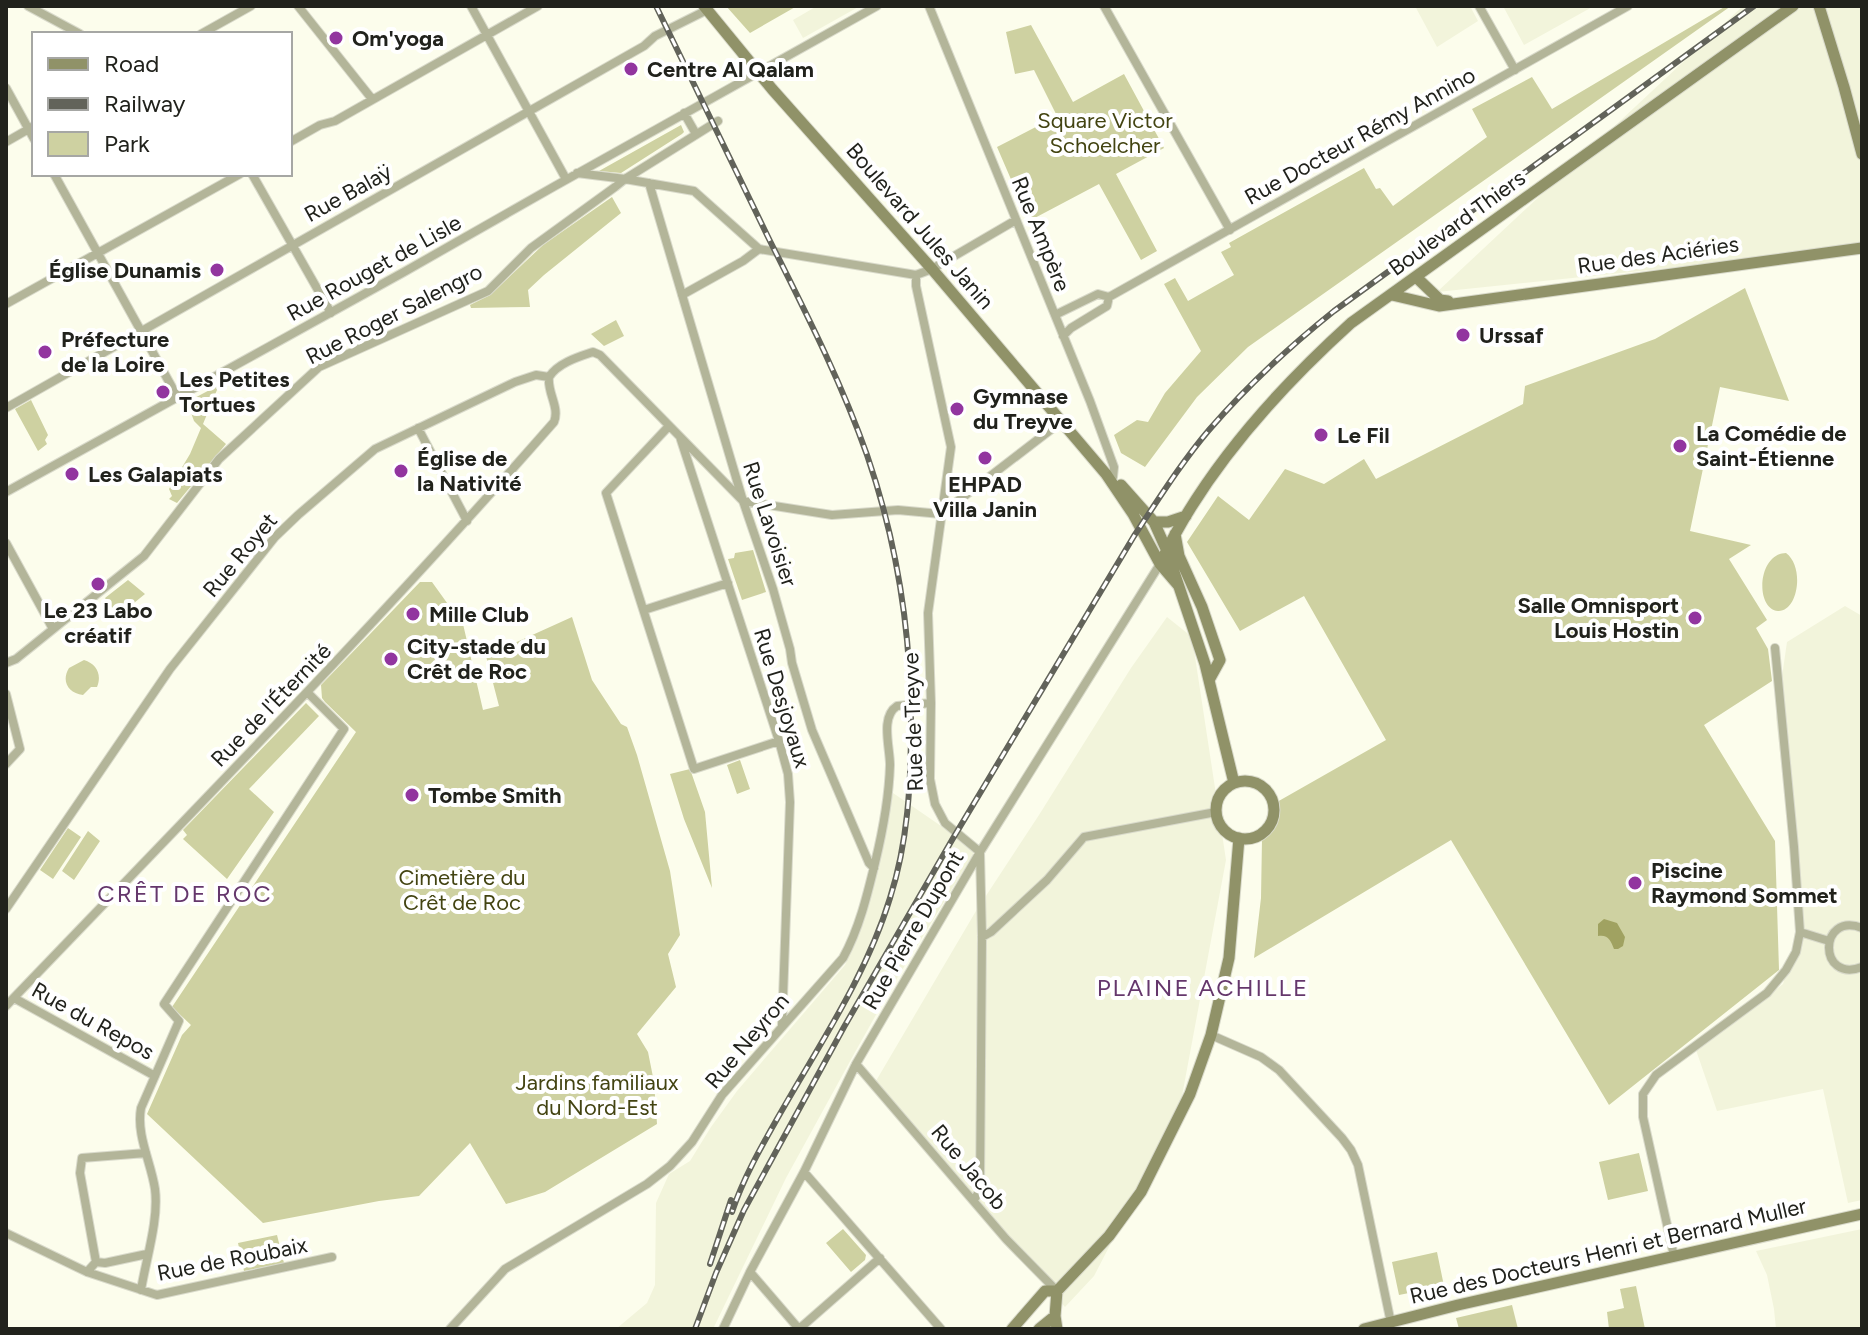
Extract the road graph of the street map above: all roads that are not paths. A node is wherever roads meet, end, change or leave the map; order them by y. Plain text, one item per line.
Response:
1 (28, 6) edge
2 (251, 6) edge
3 (298, 6) edge
4 (471, 6) edge
5 (538, 6) edge
6 (877, 6) edge
7 (929, 6) edge
8 (1104, 6) edge
9 (1479, 6) edge
10 (1628, 6) edge
11 (1793, 6) edge
12 (1819, 6) edge
13 (705, 8) edge
14 (43, 9) edge
15 (77, 32) edge
16 (205, 32) edge
17 (489, 38) junction
18 (1515, 70) junction
19 (758, 72) junction
20 (6, 88) edge
21 (372, 99) junction
22 (529, 112) junction
23 (684, 113) junction
24 (718, 121) dead end
25 (31, 128) edge
26 (696, 134) junction
27 (292, 141) edge
28 (6, 142) edge
29 (1862, 154) edge
30 (576, 173) junction
31 (55, 176) edge
32 (236, 176) edge
33 (253, 176) edge
34 (566, 179) junction
35 (625, 179) junction
36 (649, 183) junction
37 (1016, 220) junction
38 (1230, 230) junction
39 (292, 244) junction
40 (1862, 248) edge
41 (759, 249) junction
42 (97, 253) junction
43 (932, 269) junction
44 (916, 275) junction
45 (1416, 277) junction
46 (682, 295) junction
47 (1392, 295) junction
48 (1109, 297) junction
49 (1460, 303) junction
50 (6, 304) edge
51 (331, 313) junction
52 (1055, 315) junction
53 (141, 332) junction
54 (1063, 336) junction
55 (549, 377) junction
56 (178, 398) junction
57 (6, 408) edge
58 (1062, 421) junction
59 (669, 426) junction
60 (418, 428) junction
61 (680, 437) junction
62 (1110, 475) junction
63 (6, 492) edge
64 (743, 501) junction
65 (941, 514) junction
66 (1133, 514) junction
67 (1186, 516) junction
68 (467, 521) junction
69 (1154, 522) junction
70 (1175, 533) junction
71 (1161, 538) junction
72 (6, 543) edge
73 (1167, 551) junction
74 (16, 560) junction
75 (1160, 564) junction
76 (6, 565) edge
77 (728, 583) junction
78 (1178, 585) junction
79 (644, 610) junction
80 (53, 629) junction
81 (1775, 648) dead end
82 (6, 663) edge
83 (1209, 680) junction
84 (308, 693) junction
85 (6, 694) edge
86 (931, 703) junction
87 (779, 741) junction
88 (6, 764) edge
89 (1234, 783) junction
90 (1216, 812) junction
91 (1239, 838) junction
92 (980, 852) junction
93 (874, 868) junction
94 (6, 909) edge
95 (1862, 928) edge
96 (1800, 932) junction
97 (982, 937) junction
98 (1829, 941) junction
99 (1862, 967) edge
100 (14, 998) junction
101 (6, 1006) edge
102 (782, 1026) junction
103 (1211, 1035) junction
104 (856, 1064) junction
105 (155, 1076) junction
106 (146, 1153) junction
107 (804, 1172) junction
108 (974, 1200) junction
109 (1862, 1214) edge
110 (6, 1233) edge
111 (147, 1254) junction
112 (1674, 1256) junction
113 (332, 1257) dead end
114 (880, 1258) junction
115 (96, 1262) junction
116 (87, 1272) junction
117 (750, 1272) junction
118 (141, 1290) junction
119 (1057, 1291) junction
120 (1055, 1316) junction
121 (1391, 1323) junction
122 (450, 1329) edge
123 (723, 1329) edge
124 (799, 1329) edge
125 (941, 1329) edge
126 (1012, 1329) edge
127 (1039, 1329) edge
128 (1057, 1329) edge
129 (1364, 1329) edge

1 - 14 street
2 - 16 street
3 - 21 street
4 - 17 street
5 - 17 street
6 - 19 street, Rue Rouget de Lisle
7 - 37 street, Rue Ampère
8 - 38 street
9 - 18 street
10 - 18 street, Rue Docteur Rémy Annino
11 - 45 main road, Boulevard Thiers
12 - 29 main road
13 - 19 main road, Boulevard Jules Janin
13 - 22 street, Rue Balaÿ
14 - 15 street
17 - 21 street
17 - 22 street
18 - 38 street, Rue Docteur Rémy Annino
19 - 23 street, Rue Rouget de Lisle
19 - 43 main road, Boulevard Jules Janin
20 - 25 street
21 - 27 street
22 - 34 street
22 - 39 street, Rue Balaÿ
23 - 26 street
23 - 30 street, Rue Rouget de Lisle
24 - 26 street, Rue Roger Salengro
25 - 28 street
26 - 35 street, Rue Roger Salengro
30 - 34 street, Rue Rouget de Lisle
30 - 35 street
31 - 42 street
32 - 42 street
33 - 39 street
34 - 51 street, Rue Rouget de Lisle
35 - 36 street
35 - 80 street, Rue Roger Salengro
36 - 41 street
36 - 46 street, Rue Lavoisier
37 - 43 street
37 - 52 street, Rue Ampère
38 - 48 street, Rue Docteur Rémy Annino
39 - 51 street
39 - 53 street, Rue Balaÿ
40 - 49 main road, Rue des Aciéries
41 - 44 street
41 - 46 street
42 - 50 street
42 - 53 street
43 - 44 street
43 - 58 main road, Boulevard Jules Janin
44 - 65 street, Rue de Treyve
45 - 47 main road, Boulevard Thiers
45 - 49 main road
46 - 64 street, Rue Lavoisier
47 - 49 main road, Rue des Aciéries
47 - 67 main road, Boulevard Thiers
48 - 52 street, Rue Docteur Rémy Annino
48 - 54 street, Rue Docteur Rémy Annino
51 - 56 street, Rue Rouget de Lisle
52 - 54 street, Rue Ampère
53 - 56 street
53 - 57 street, Rue Balaÿ
54 - 62 street, Rue Ampère
55 - 59 street, Rue Royet
55 - 60 street, Rue Royet
55 - 68 street, Rue de l'Éternité
56 - 63 street, Rue Rouget de Lisle
58 - 62 main road, Boulevard Jules Janin
58 - 65 street
59 - 61 street
59 - 79 street
60 - 68 street
60 - 94 street, Rue Royet
61 - 64 street
61 - 77 street, Rue Desjoyaux
62 - 66 main road, Boulevard Jules Janin
62 - 69 main road, Boulevard Jules Janin
64 - 65 street
64 - 93 street, Rue Lavoisier
65 - 86 street, Rue de Treyve
66 - 71 main road, Boulevard Jules Janin
66 - 75 main road, Boulevard Jules Janin
67 - 69 main road
67 - 70 main road, Boulevard Thiers
68 - 84 street, Rue de l'Éternité
69 - 71 main road, Boulevard Jules Janin
70 - 71 main road
70 - 73 main road, Boulevard Thiers
70 - 83 main road
71 - 73 main road, Boulevard Jules Janin
72 - 74 street
73 - 75 main road, Boulevard Thiers
73 - 78 main road, Boulevard Jules Janin
74 - 76 street
74 - 80 street
75 - 78 main road, Boulevard Jules Janin
75 - 92 street, Rue Pierre Dupont
77 - 79 street
77 - 87 street, Rue Desjoyaux
78 - 83 main road, Boulevard Jules Janin
79 - 87 street
80 - 82 street, Rue Roger Salengro
81 - 96 street
83 - 89 main road, Boulevard Jules Janin
84 - 100 street, Rue de l'Éternité
84 - 105 street
85 - 88 street
86 - 92 street, Rue de Treyve
86 - 93 street, Rue Neyron
87 - 102 street, Rue Desjoyaux
89 - 90 main road
89 - 91 main road
90 - 91 main road
90 - 97 street
91 - 103 main road
92 - 97 street
92 - 104 street, Rue Pierre Dupont
93 - 102 street, Rue Neyron
95 - 98 street
96 - 98 street
96 - 112 street
97 - 108 street
98 - 99 street
100 - 101 street, Rue de l'Éternité
100 - 105 street, Rue du Repos
102 - 122 street, Rue Neyron
103 - 119 main road
103 - 121 street
104 - 107 street, Rue Pierre Dupont
104 - 108 street, Rue Jacob
105 - 106 street
106 - 111 street
106 - 115 street
107 - 114 street
107 - 117 street, Rue Pierre Dupont
108 - 119 street, Rue Jacob
109 - 112 main road, Rue des Docteurs Henri et Bernard Muller
110 - 116 street, Rue de Roubaix
111 - 115 street
111 - 118 street
112 - 121 main road, Rue des Docteurs Henri et Bernard Muller
113 - 118 street, Rue de Roubaix
114 - 124 street
114 - 125 street
115 - 116 street
116 - 118 street, Rue de Roubaix
117 - 123 street, Rue Pierre Dupont
117 - 124 street
119 - 120 main road
119 - 126 main road
120 - 127 main road
120 - 128 main road
121 - 129 main road, Rue des Docteurs Henri et Bernard Muller

